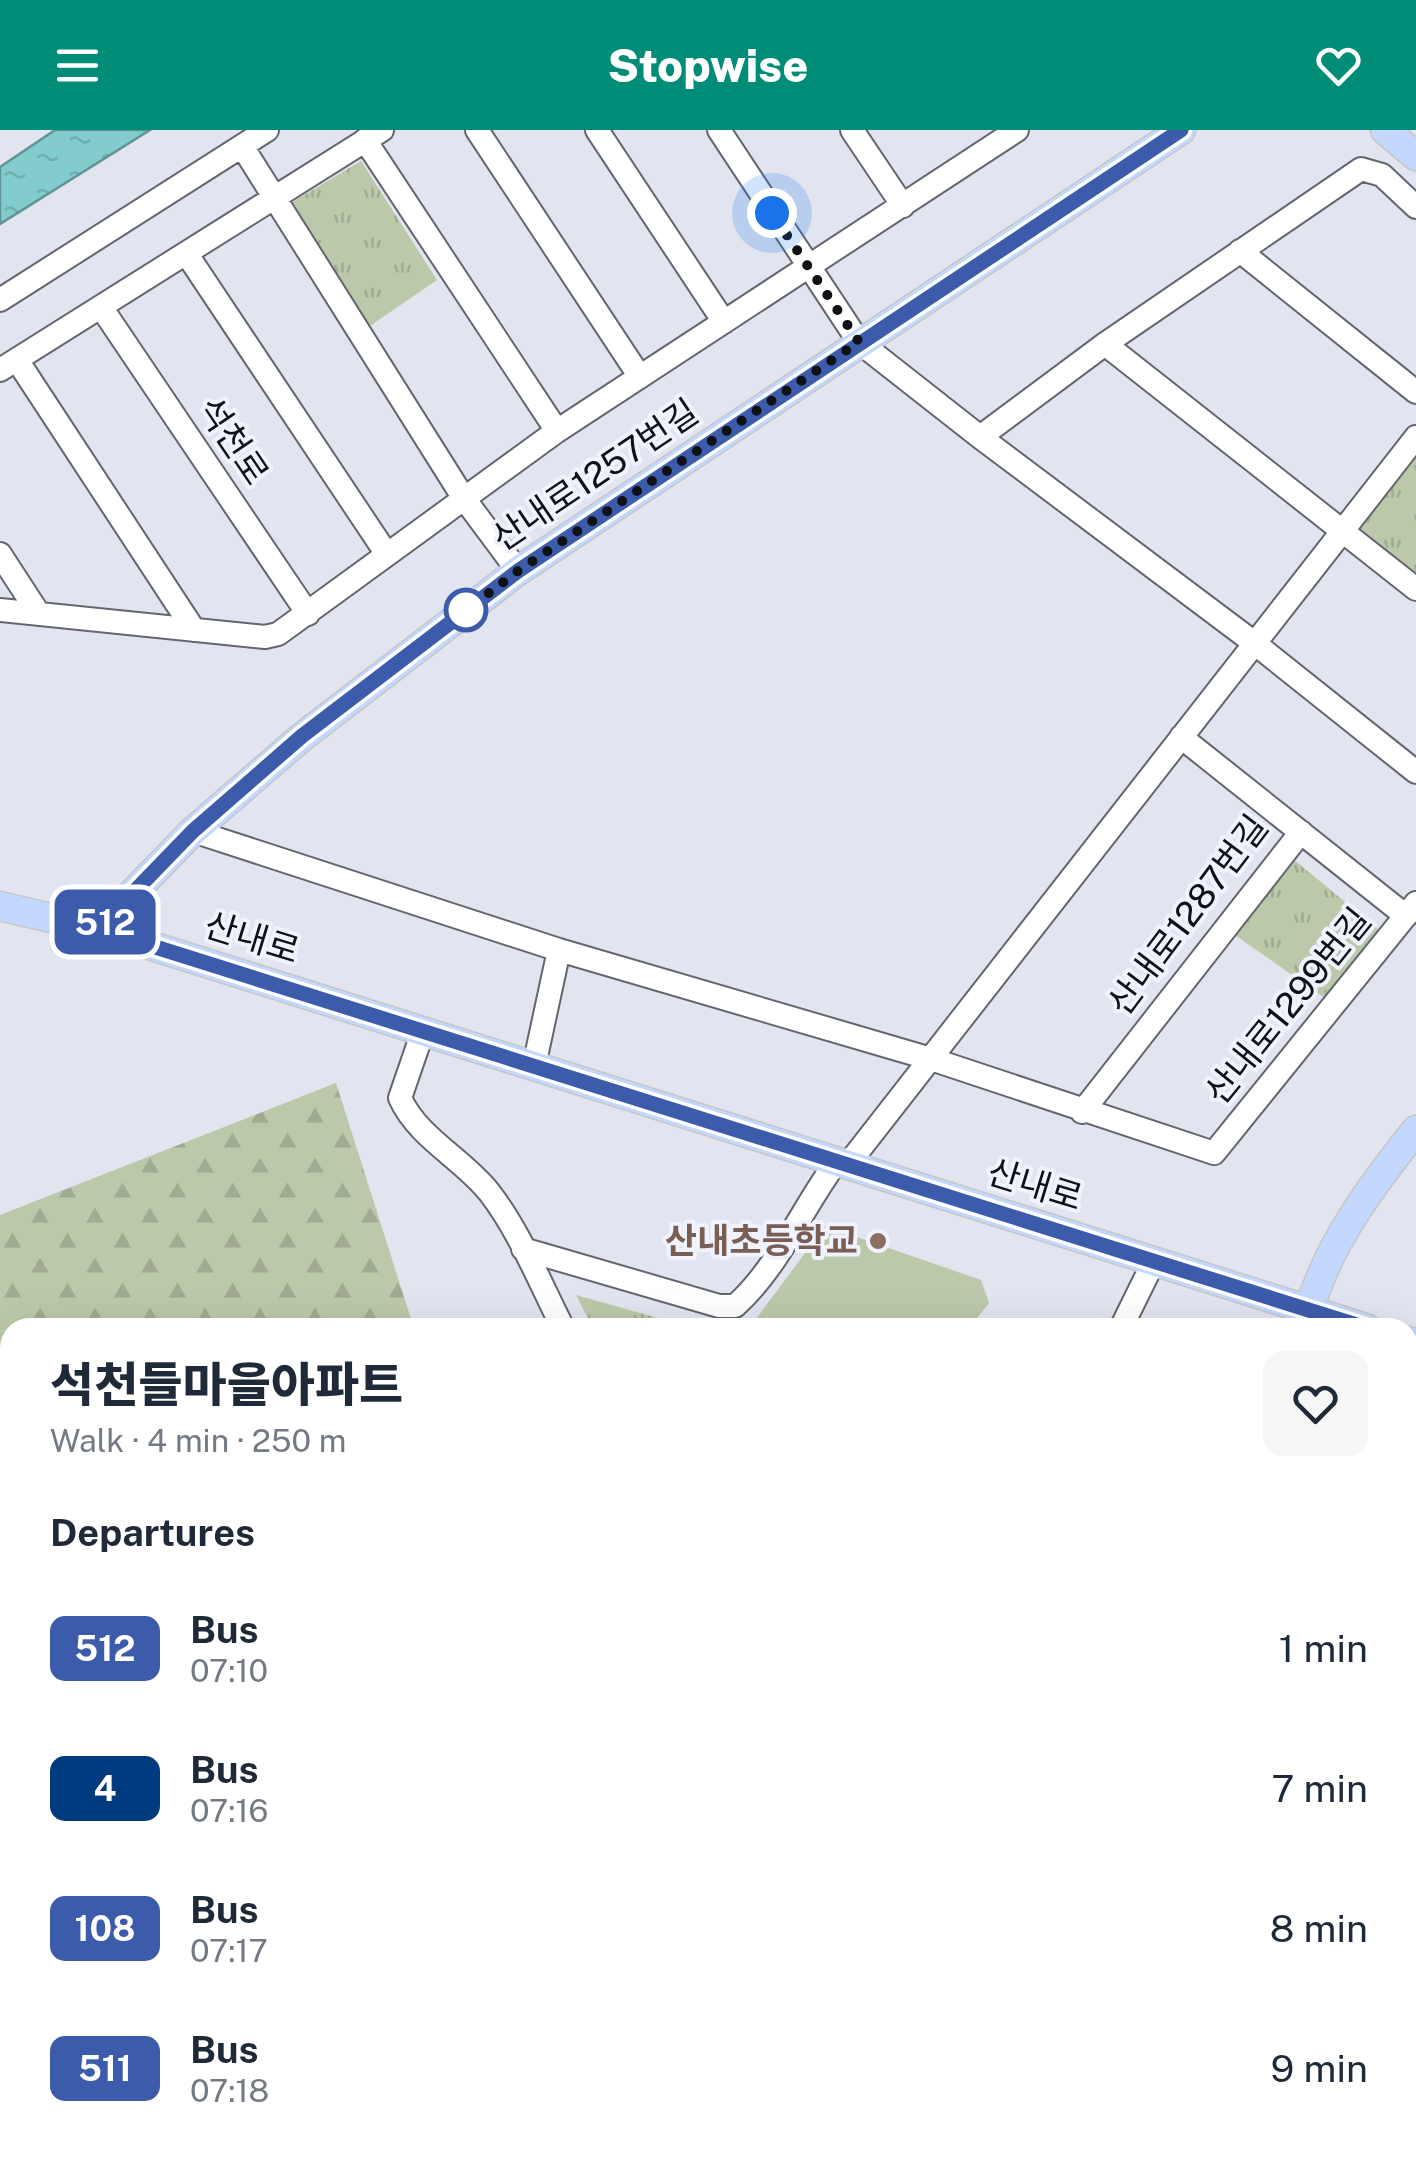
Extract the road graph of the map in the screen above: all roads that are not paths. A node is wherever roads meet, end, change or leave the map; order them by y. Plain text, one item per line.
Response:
1 (268, 130) edge
2 (477, 130) edge
3 (597, 130) edge
4 (719, 130) edge
5 (852, 130) edge
6 (1018, 130) edge
7 (1182, 130) edge
8 (1384, 130) edge
9 (373, 135) edge
10 (242, 146) junction
11 (1416, 156) edge
12 (276, 197) junction
13 (902, 206) junction
14 (1416, 207) edge
15 (1240, 252) junction
16 (186, 254) junction
17 (808, 268) junction
18 (0, 300) edge
19 (101, 307) junction
20 (724, 322) junction
21 (859, 342) junction
22 (1105, 344) junction
23 (9, 365) edge
24 (640, 377) junction
25 (1416, 392) edge
26 (557, 431) junction
27 (1416, 436) edge
28 (980, 437) junction
29 (463, 497) junction
30 (1342, 531) junction
31 (0, 554) edge
32 (386, 554) junction
33 (518, 571) junction
34 (1416, 589) edge
35 (0, 610) edge
36 (39, 614) junction
37 (308, 614) junction
38 (194, 630) junction
39 (1253, 642) junction
40 (1182, 737) junction
41 (1416, 772) edge
42 (193, 831) junction
43 (1301, 832) junction
44 (0, 906) edge
45 (1411, 910) edge
46 (98, 929) junction
47 (559, 950) junction
48 (423, 1032) junction
49 (931, 1059) junction
50 (534, 1066) junction
51 (1082, 1112) junction
52 (1416, 1130) edge
53 (837, 1162) junction
54 (523, 1249) junction
55 (1154, 1261) junction
56 (558, 1318) edge
57 (1126, 1318) edge
58 (1305, 1318) edge
59 (1310, 1318) edge

1 - 10 street
2 - 24 street
3 - 20 street
4 - 17 street
5 - 13 street
6 - 13 street
7 - 21 main road, 산내로1257번길
8 - 11 main road
9 - 12 street
9 - 26 street
10 - 12 street
10 - 18 street
12 - 16 street
12 - 29 street
13 - 17 street
14 - 15 street
15 - 22 street
15 - 25 street
16 - 19 street
16 - 32 street, 석천로
17 - 20 street
17 - 21 street
19 - 23 street
19 - 37 street, 석천로
20 - 24 street
21 - 28 street
21 - 33 main road, 산내로1257번길
22 - 28 street
22 - 30 street
23 - 38 street
24 - 26 street
26 - 29 street
27 - 30 street
28 - 39 street
29 - 32 street
29 - 33 street
30 - 34 street
30 - 39 street
31 - 36 street
32 - 37 street
33 - 42 main road, 산내로1257번길
35 - 36 street
36 - 38 street
37 - 38 street
39 - 40 street
39 - 41 street
40 - 43 street, 산내로1287번길
40 - 49 street
42 - 46 main road, 산내로1257번길
42 - 47 street
43 - 45 street
43 - 51 street, 산내로1287번길
44 - 46 main road, 산내로
45 - 51 street, 산내로1299번길
46 - 48 main road, 산내로
47 - 49 street
47 - 50 street
48 - 50 main road, 산내로
48 - 54 street
49 - 51 street
49 - 53 street
50 - 53 main road, 산내로
52 - 59 main road
53 - 54 street
53 - 55 main road, 산내로
54 - 56 street
55 - 57 street
55 - 58 main road, 산내로

